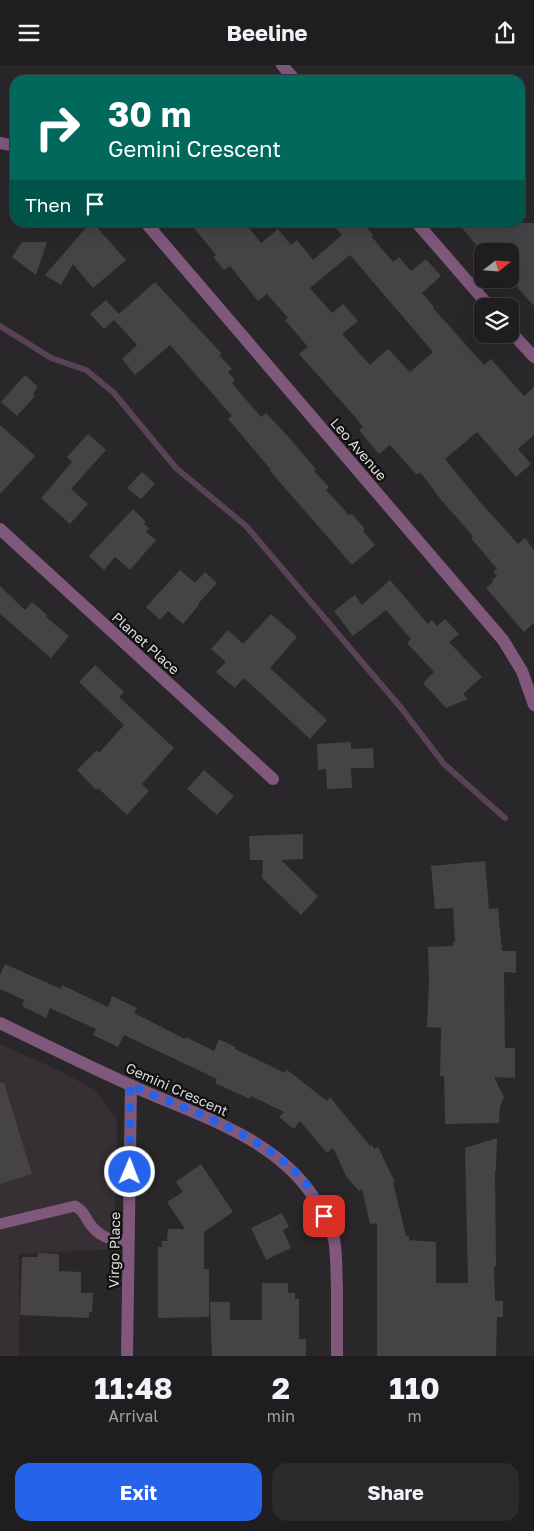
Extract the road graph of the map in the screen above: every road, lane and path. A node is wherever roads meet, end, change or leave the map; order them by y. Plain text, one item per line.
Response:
1 (282, 65) edge
2 (291, 75) edge
3 (149, 227) edge
4 (420, 227) edge
5 (482, 298) edge
6 (519, 341) edge
7 (534, 357) edge
8 (0, 529) edge
9 (534, 705) edge
10 (273, 779) dead end
11 (0, 1023) edge
12 (130, 1085) junction
13 (0, 1224) edge
14 (129, 1241) junction
15 (127, 1356) edge
16 (337, 1356) edge

1 - 2 street
3 - 9 street, Leo Avenue
4 - 5 street
6 - 7 street
8 - 10 street, Planet Place
11 - 12 street, Gemini Crescent
12 - 14 street, Virgo Place
12 - 16 street, Gemini Crescent
13 - 14 lane
14 - 15 street, Virgo Place

